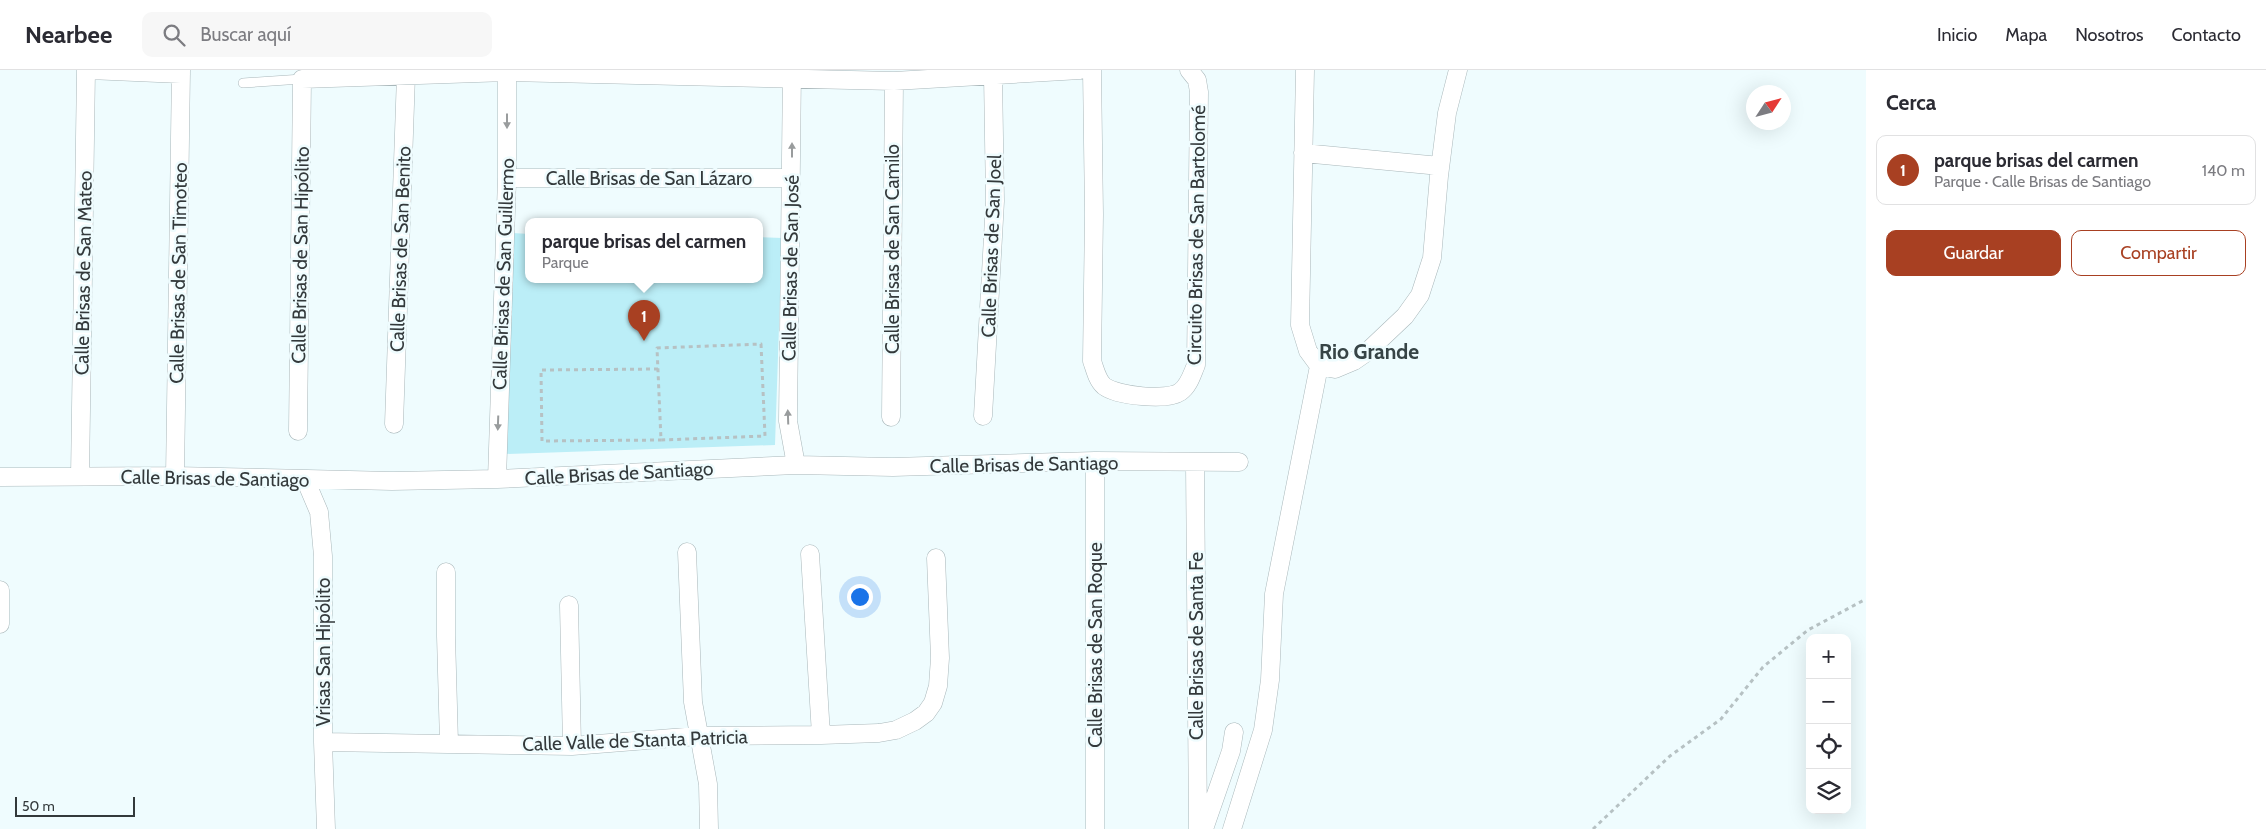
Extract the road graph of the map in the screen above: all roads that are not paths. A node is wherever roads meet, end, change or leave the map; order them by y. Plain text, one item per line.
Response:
1 (88, 70) edge
2 (1080, 70) edge
3 (1092, 70) edge
4 (1190, 70) edge
5 (1305, 70) edge
6 (1458, 70) edge
7 (507, 71) edge
8 (181, 72) edge
9 (792, 74) edge
10 (406, 75) junction
11 (993, 76) junction
12 (302, 79) junction
13 (894, 81) junction
14 (243, 83) dead end
15 (1303, 153) junction
16 (1440, 166) junction
17 (508, 178) junction
18 (792, 178) junction
19 (1327, 368) junction
20 (983, 416) dead end
21 (891, 417) dead end
22 (394, 424) dead end
23 (298, 431) dead end
24 (1095, 461) junction
25 (1239, 462) dead end
26 (1195, 463) junction
27 (796, 465) junction
28 (176, 476) junction
29 (0, 477) edge
30 (80, 477) junction
31 (305, 479) junction
32 (496, 479) junction
33 (687, 552) dead end
34 (810, 554) dead end
35 (936, 558) dead end
36 (446, 572) dead end
37 (0, 590) edge
38 (569, 605) dead end
39 (0, 624) edge
40 (1234, 732) dead end
41 (821, 735) junction
42 (698, 736) junction
43 (323, 742) junction
44 (449, 743) junction
45 (572, 746) junction
46 (326, 829) edge
47 (709, 829) edge
48 (1095, 829) edge
49 (1198, 829) edge
50 (1204, 829) edge
51 (1232, 829) edge

1 - 8 street
1 - 30 street, Calle Brisas de San Mateo
2 - 11 street
3 - 4 street, Circuito Brisas de San Bartolomé
5 - 15 street
6 - 16 street
7 - 9 street
7 - 10 street
7 -> 17 street, Calle Brisas de San Guillermo
8 - 28 street, Calle Brisas de San Timoteo
9 - 13 street
18 -> 9 street, Calle Brisas de San José
10 - 12 street
10 - 22 street, Calle Brisas de San Benito
11 - 13 street
11 - 20 street, Calle Brisas de San Joel
12 - 14 lane
12 - 23 street, Calle Brisas de San Hipólito
13 - 21 street, Calle Brisas de San Camilo
15 - 16 street
15 - 19 street
16 - 19 street
17 - 18 street, Calle Brisas de San Lázaro
17 -> 32 street, Calle Brisas de San Guillermo
27 -> 18 street, Calle Brisas de San José
19 - 51 street
24 - 26 street, Calle Brisas de Santiago
24 - 27 street, Calle Brisas de Santiago
24 - 48 street, Calle Brisas de San Roque
25 - 26 street, Calle Brisas de Santiago
26 - 49 street, Calle Brisas de Santa Fe
27 - 32 street, Calle Brisas de Santiago
28 - 30 street, Calle Brisas de Santiago
28 - 31 street, Calle Brisas de Santiago
29 - 30 street, Calle Brisas de Santiago
31 - 32 street, Calle Brisas de Santiago
31 - 43 street, Vrisas San Hipólito
33 - 42 street
34 - 41 street
35 - 41 street, Calle Valle de Stanta Patricia
36 - 44 street
37 - 39 street
38 - 45 street
40 - 50 street
41 - 42 street, Calle Valle de Stanta Patricia
42 - 45 street, Calle Valle de Stanta Patricia
42 - 47 street
43 - 44 street, Calle Valle de Stanta Patricia
43 - 46 street, Vrisas San Hipólito
44 - 45 street, Calle Valle de Stanta Patricia

